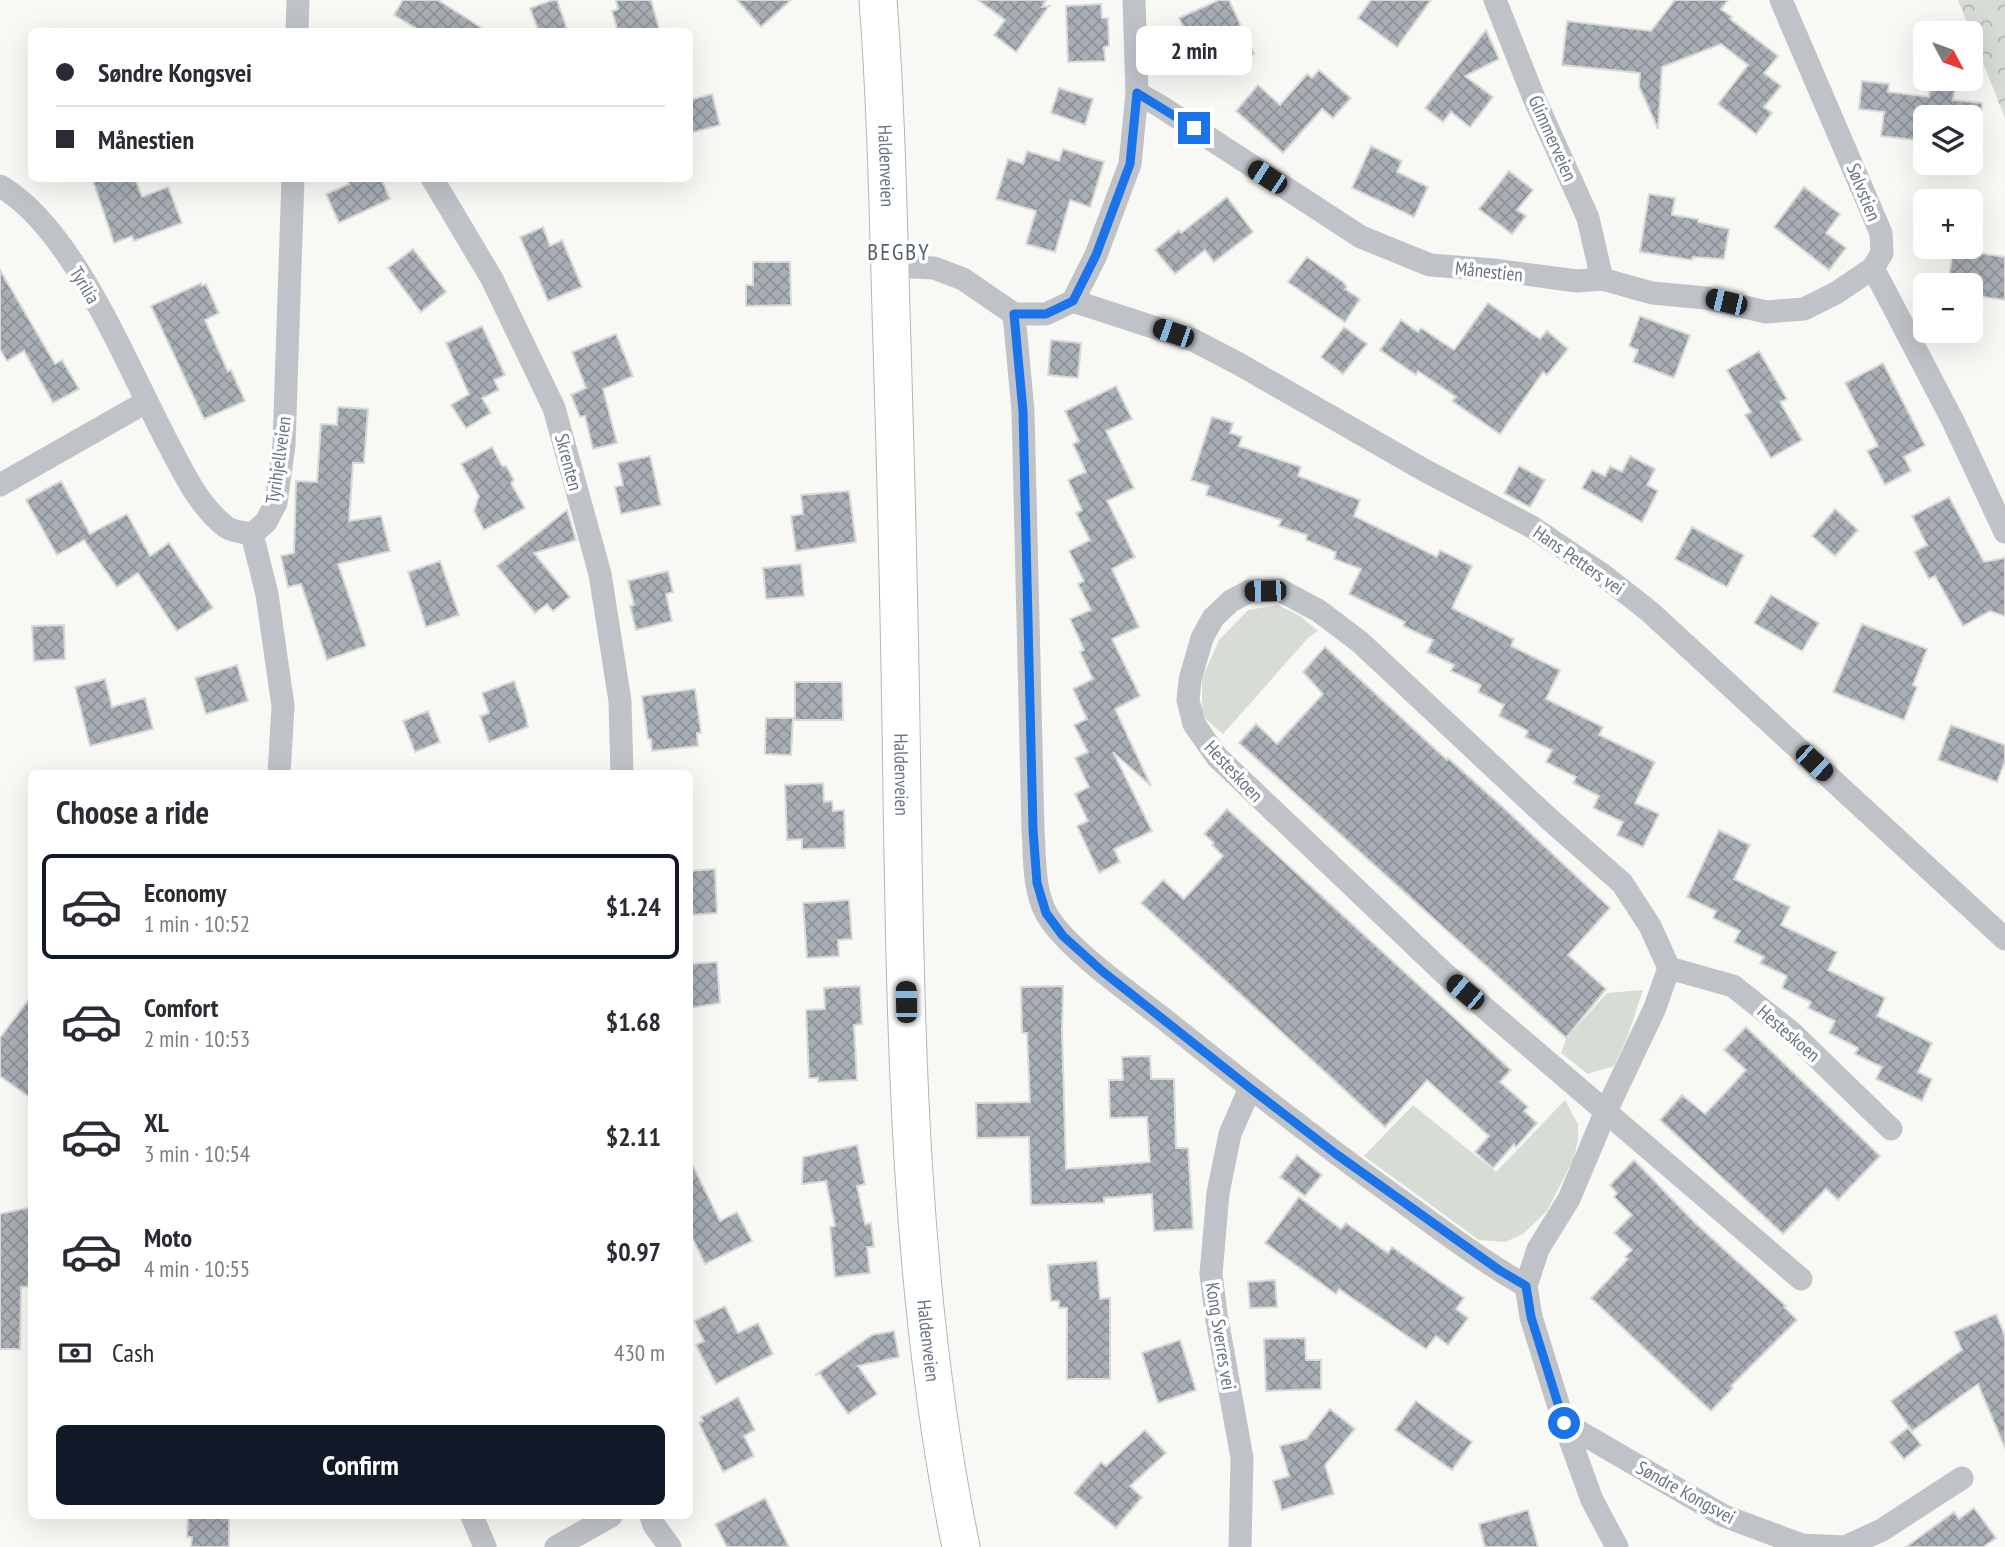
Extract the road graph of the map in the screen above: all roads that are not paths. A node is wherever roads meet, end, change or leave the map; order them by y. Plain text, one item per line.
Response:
1 (298, 0) edge
2 (878, 0) edge
3 (1134, 0) edge
4 (1494, 0) edge
5 (1782, 0) edge
6 (297, 28) edge
7 (1137, 93) junction
8 (293, 182) edge
9 (434, 182) edge
10 (0, 186) edge
11 (890, 266) junction
12 (1873, 268) junction
13 (1602, 279) junction
14 (1073, 301) junction
15 (1014, 314) junction
16 (146, 402) junction
17 (0, 485) edge
18 (2005, 532) edge
19 (252, 534) junction
20 (279, 770) edge
21 (621, 770) edge
22 (2005, 939) edge
23 (1669, 968) junction
24 (1250, 1088) junction
25 (1606, 1111) junction
26 (1891, 1129) dead end
27 (1801, 1279) dead end
28 (1526, 1286) junction
29 (1564, 1423) junction
30 (1962, 1478) dead end
31 (473, 1519) edge
32 (606, 1519) edge
33 (652, 1519) edge
34 (485, 1547) edge
35 (556, 1547) edge
36 (670, 1547) edge
37 (961, 1547) edge
38 (1240, 1547) edge
39 (1617, 1547) edge

1 - 6 street
2 - 11 main road, Haldenveien
3 - 7 street
4 - 13 street, Glimmerveien
5 - 12 street, Sølvstien
7 - 13 street, Månestien
7 - 14 street
8 - 19 street, Tyrihjellveien
9 - 21 street, Skrenten
10 - 16 street, Tyrilia
11 - 15 street
11 - 37 main road, Haldenveien
12 - 13 street, Månestien
12 - 18 street
14 - 15 street
14 - 22 street, Hans Petters vei
15 - 24 street
16 - 17 street
16 - 19 street, Tyrilia
19 - 20 street
23 - 25 street
23 - 25 street, Hesteskoen
23 - 26 street, Hesteskoen
24 - 28 street
24 - 38 street, Kong Sverres vei
25 - 27 street, Hesteskoen
25 - 28 street
28 - 29 street
29 - 30 street, Søndre Kongsvei
29 - 39 street
31 - 34 street
32 - 35 street
33 - 36 street

